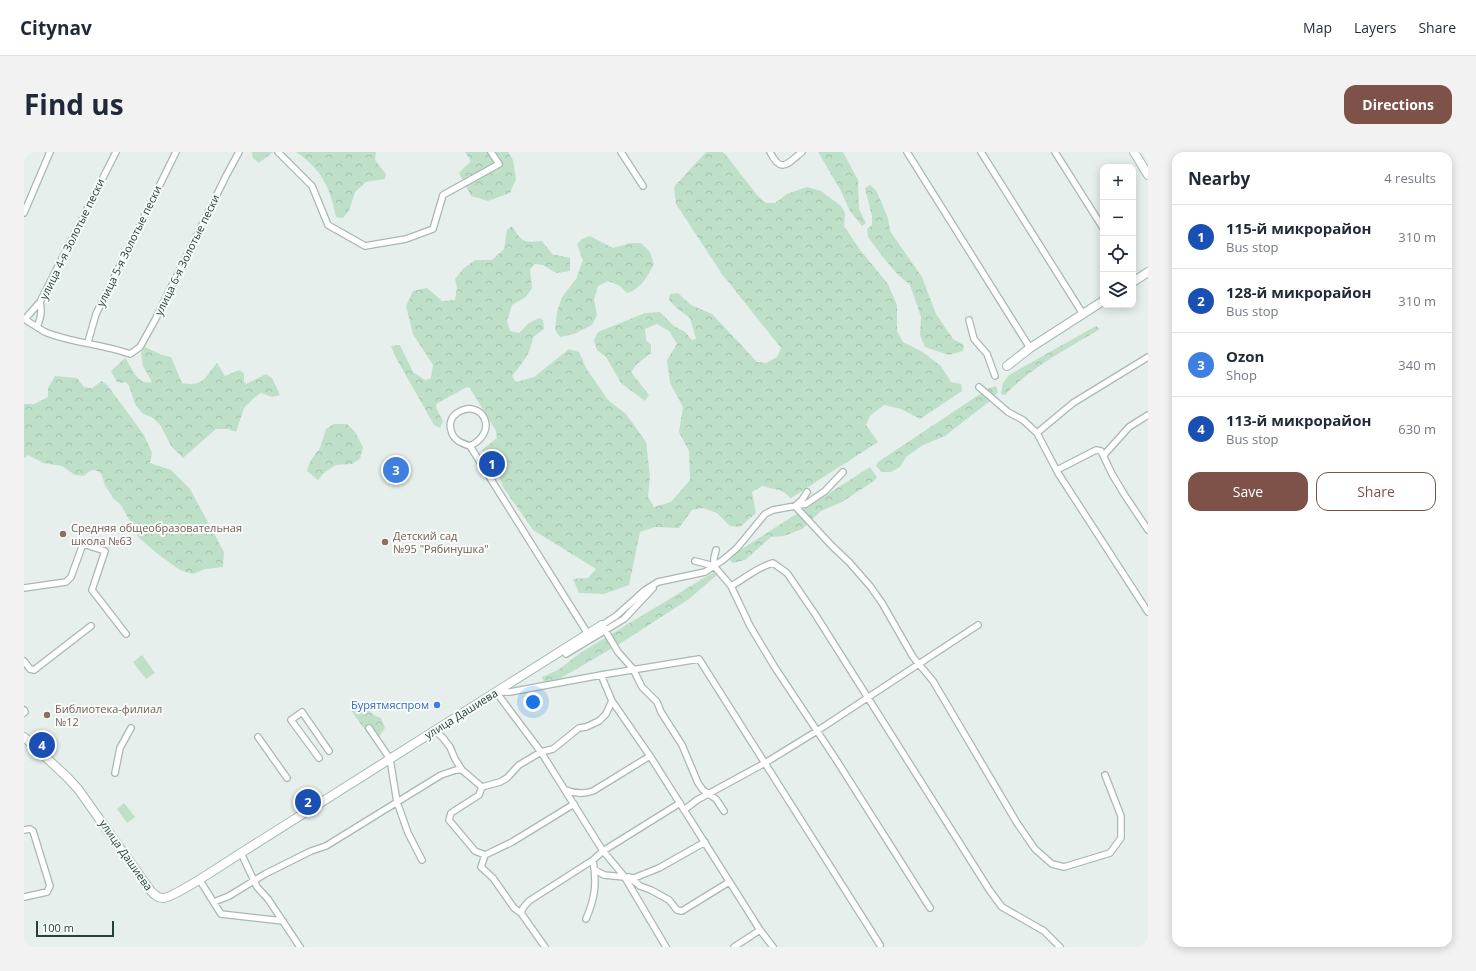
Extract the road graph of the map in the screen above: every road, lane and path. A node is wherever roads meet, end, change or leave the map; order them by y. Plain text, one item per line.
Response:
1 (50, 152) edge
2 (116, 152) edge
3 (176, 152) edge
4 (240, 152) edge
5 (278, 152) edge
6 (491, 152) edge
7 (621, 152) edge
8 (770, 152) edge
9 (802, 152) edge
10 (907, 152) edge
11 (981, 152) edge
12 (1055, 152) edge
13 (1134, 152) edge
14 (1148, 175) edge
15 (643, 186) dead end
16 (24, 213) edge
17 (1100, 223) edge
18 (1148, 272) edge
19 (1136, 278) edge
20 (40, 302) junction
21 (1100, 303) edge
22 (1083, 314) junction
23 (24, 319) edge
24 (969, 320) dead end
25 (37, 327) junction
26 (88, 342) junction
27 (1030, 348) junction
28 (1148, 356) edge
29 (1007, 366) dead end
30 (995, 376) dead end
31 (978, 387) dead end
32 (1148, 415) edge
33 (1037, 433) junction
34 (470, 446) junction
35 (1104, 455) junction
36 (1057, 470) junction
37 (843, 472) dead end
38 (807, 492) dead end
39 (795, 506) junction
40 (1148, 530) edge
41 (716, 550) dead end
42 (695, 561) dead end
43 (714, 566) junction
44 (731, 586) junction
45 (24, 588) edge
46 (1148, 611) edge
47 (978, 625) dead end
48 (91, 626) dead end
49 (604, 628) junction
50 (126, 634) dead end
51 (588, 634) junction
52 (566, 654) dead end
53 (24, 660) edge
54 (918, 665) junction
55 (633, 669) junction
56 (601, 675) junction
57 (496, 692) junction
58 (870, 698) junction
59 (612, 701) junction
60 (131, 728) dead end
61 (369, 728) dead end
62 (435, 730) junction
63 (817, 731) junction
64 (24, 737) edge
65 (258, 737) dead end
66 (329, 751) dead end
67 (541, 752) junction
68 (650, 756) junction
69 (319, 758) dead end
70 (390, 759) junction
71 (765, 763) junction
72 (462, 770) junction
73 (114, 772) dead end
74 (1105, 775) dead end
75 (287, 778) dead end
76 (482, 787) junction
77 (565, 790) junction
78 (709, 795) junction
79 (397, 802) junction
80 (680, 803) junction
81 (574, 804) junction
82 (684, 810) junction
83 (724, 811) dead end
84 (24, 830) edge
85 (704, 842) junction
86 (603, 851) junction
87 (241, 853) junction
88 (485, 855) junction
89 (422, 860) dead end
90 (593, 860) junction
91 (595, 870) junction
92 (627, 877) junction
93 (199, 878) junction
94 (254, 882) junction
95 (729, 882) junction
96 (24, 897) edge
97 (214, 902) junction
98 (930, 908) dead end
99 (521, 913) junction
100 (586, 919) dead end
101 (283, 921) junction
102 (760, 930) junction
103 (880, 945) dead end
104 (300, 947) edge
105 (544, 947) edge
106 (666, 947) edge
107 (734, 947) edge
108 (773, 947) edge
109 (1060, 947) edge

1 - 16 street
2 - 20 street, улица 4-я Золотые пески
3 - 26 street, улица 5-я Золотые пески
4 - 26 street, улица 6-я Золотые пески
5 - 6 street
7 - 15 street
8 - 9 street
10 - 27 street
11 - 22 street
12 - 17 street
13 - 14 street
18 - 19 street
20 - 23 street
20 - 25 street, улица 4-я Золотые пески
21 - 22 street
22 - 27 street
23 - 25 street
24 - 30 street
25 - 26 street
27 - 29 street
28 - 33 street
31 - 33 street
32 - 35 street
33 - 36 street
34 - 34 street
34 - 51 street
35 - 36 street
35 - 40 street
36 - 46 street
37 - 39 street, улица Дашиева
38 - 39 street
39 - 43 street, улица Дашиева
39 - 54 street
41 - 43 street
42 - 43 street
43 - 44 street
43 - 49 street, улица Дашиева
44 - 58 street
44 - 63 street
45 - 50 street
47 - 54 street
48 - 53 street
49 - 51 street, улица Дашиева
49 - 52 street
49 - 55 street
51 - 57 street, улица Дашиева
54 - 58 street
54 - 74 street
55 - 56 street
55 - 71 street
55 - 78 street
56 - 57 street
56 - 59 street
57 - 62 street, улица Дашиева
57 - 67 street
58 - 63 street
58 - 109 street
59 - 67 street
59 - 68 street
60 - 73 street
61 - 70 street
62 - 70 street, улица Дашиева
62 - 72 street
63 - 71 street
63 - 98 street
64 - 93 street, улица Дашиева
65 - 75 street
66 - 69 street
67 - 76 street
67 - 77 street
68 - 77 street
68 - 80 street
70 - 79 street
70 - 87 street, улица Дашиева
71 - 78 street
71 - 103 street
72 - 76 street
72 - 79 street
76 - 88 street
77 - 81 street
78 - 82 street
78 - 83 street
79 - 89 street
79 - 94 street
80 - 82 street
80 - 86 street
81 - 86 street
81 - 88 street
82 - 85 street
84 - 96 street
85 - 92 street
85 - 95 street
86 - 90 street
86 - 92 street
87 - 93 street, улица Дашиева
87 - 94 street
88 - 99 street
90 - 91 street
90 - 99 street
91 - 92 street
91 - 100 street
92 - 95 street
92 - 106 street
93 - 97 street
94 - 97 street
94 - 101 street
95 - 102 street
97 - 101 street
99 - 105 street
101 - 104 street
102 - 107 street
102 - 108 street

